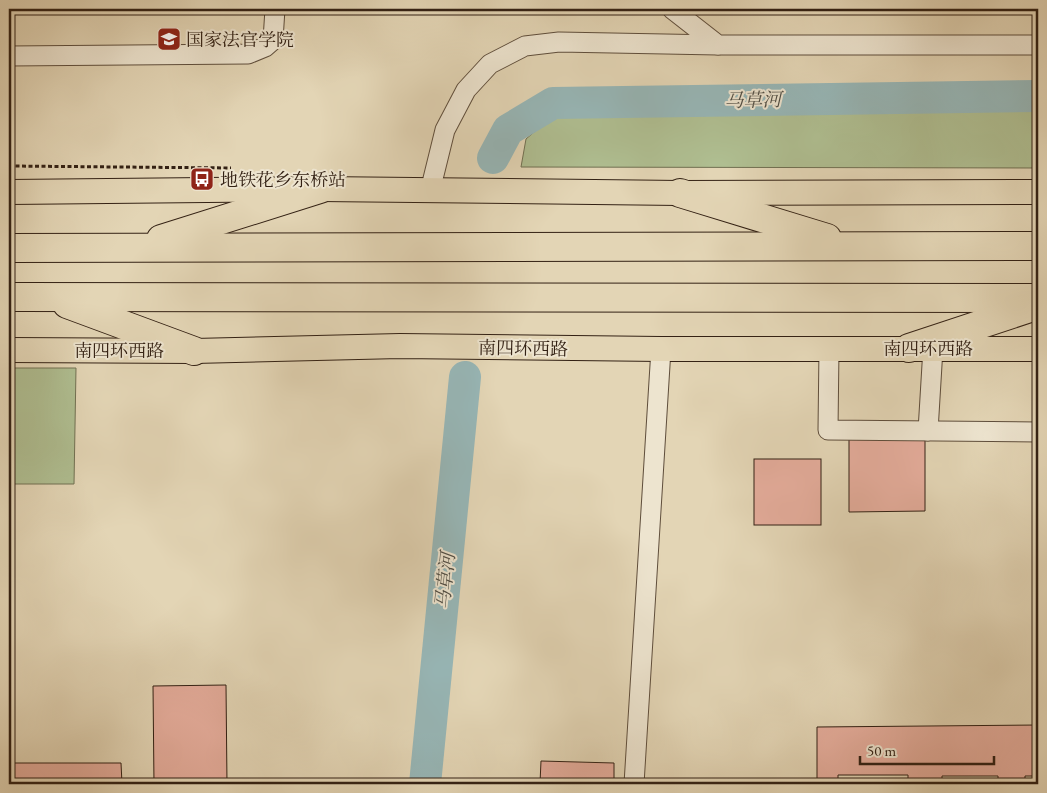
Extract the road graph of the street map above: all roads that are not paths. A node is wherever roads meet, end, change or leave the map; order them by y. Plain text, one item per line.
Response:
1 (275, 9) edge
2 (672, 9) edge
3 (718, 45) junction
4 (1038, 45) edge
5 (9, 56) edge
6 (320, 189) junction
7 (430, 191) junction
8 (9, 192) edge
9 (1038, 192) edge
10 (680, 194) junction
11 (1038, 246) edge
12 (855, 247) junction
13 (9, 248) edge
14 (136, 248) junction
15 (9, 297) edge
16 (49, 297) junction
17 (1038, 298) edge
18 (1038, 305) edge
19 (829, 348) junction
20 (921, 348) junction
21 (661, 349) junction
22 (1038, 349) edge
23 (9, 350) edge
24 (194, 351) junction
25 (928, 431) junction
26 (1038, 432) edge
27 (634, 784) edge

1 - 5 street
2 - 3 street
3 - 4 street
3 - 7 street
6 - 7 main road
6 - 8 main road
6 - 14 highway
7 - 10 main road
9 - 10 main road
10 - 12 highway
11 - 12 highway
12 - 14 highway
13 - 14 highway
15 - 16 highway
16 - 17 highway
16 - 24 highway
18 - 20 highway
19 - 20 main road, 南四环西路
19 - 21 main road, 南四环西路
19 - 25 street
20 - 22 main road, 南四环西路
20 - 25 street
21 - 24 main road, 南四环西路
21 - 27 street
23 - 24 main road, 南四环西路
25 - 26 street

